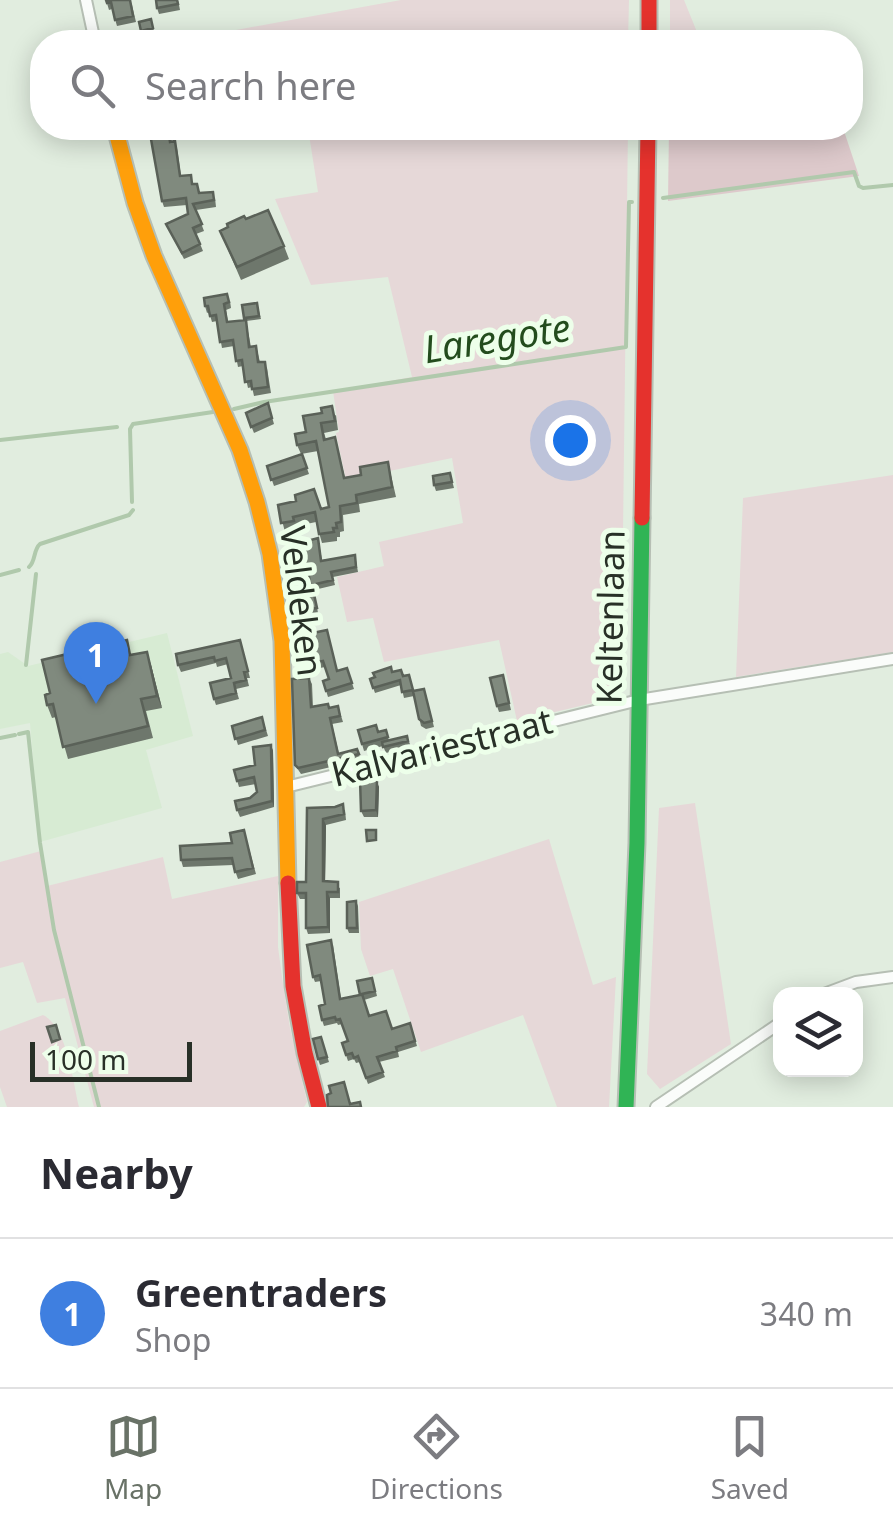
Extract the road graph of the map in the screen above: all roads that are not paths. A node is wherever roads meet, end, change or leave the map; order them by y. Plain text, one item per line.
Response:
1 (86, 0) edge
2 (650, 0) edge
3 (92, 30) edge
4 (649, 30) edge
5 (118, 140) edge
6 (648, 140) edge
7 (893, 658) edge
8 (640, 700) junction
9 (286, 787) junction
10 (893, 978) edge
11 (843, 987) edge
12 (773, 1028) edge
13 (319, 1107) edge
14 (626, 1107) edge
15 (656, 1107) edge

1 - 3 street
2 - 4 main road
5 - 9 main road, Veldeken
6 - 8 main road, Keltenlaan
7 - 8 street, Kalvariestraat
8 - 9 street, Kalvariestraat
8 - 14 main road, Keltenlaan
9 - 13 main road, Veldeken
10 - 11 street
12 - 15 street

